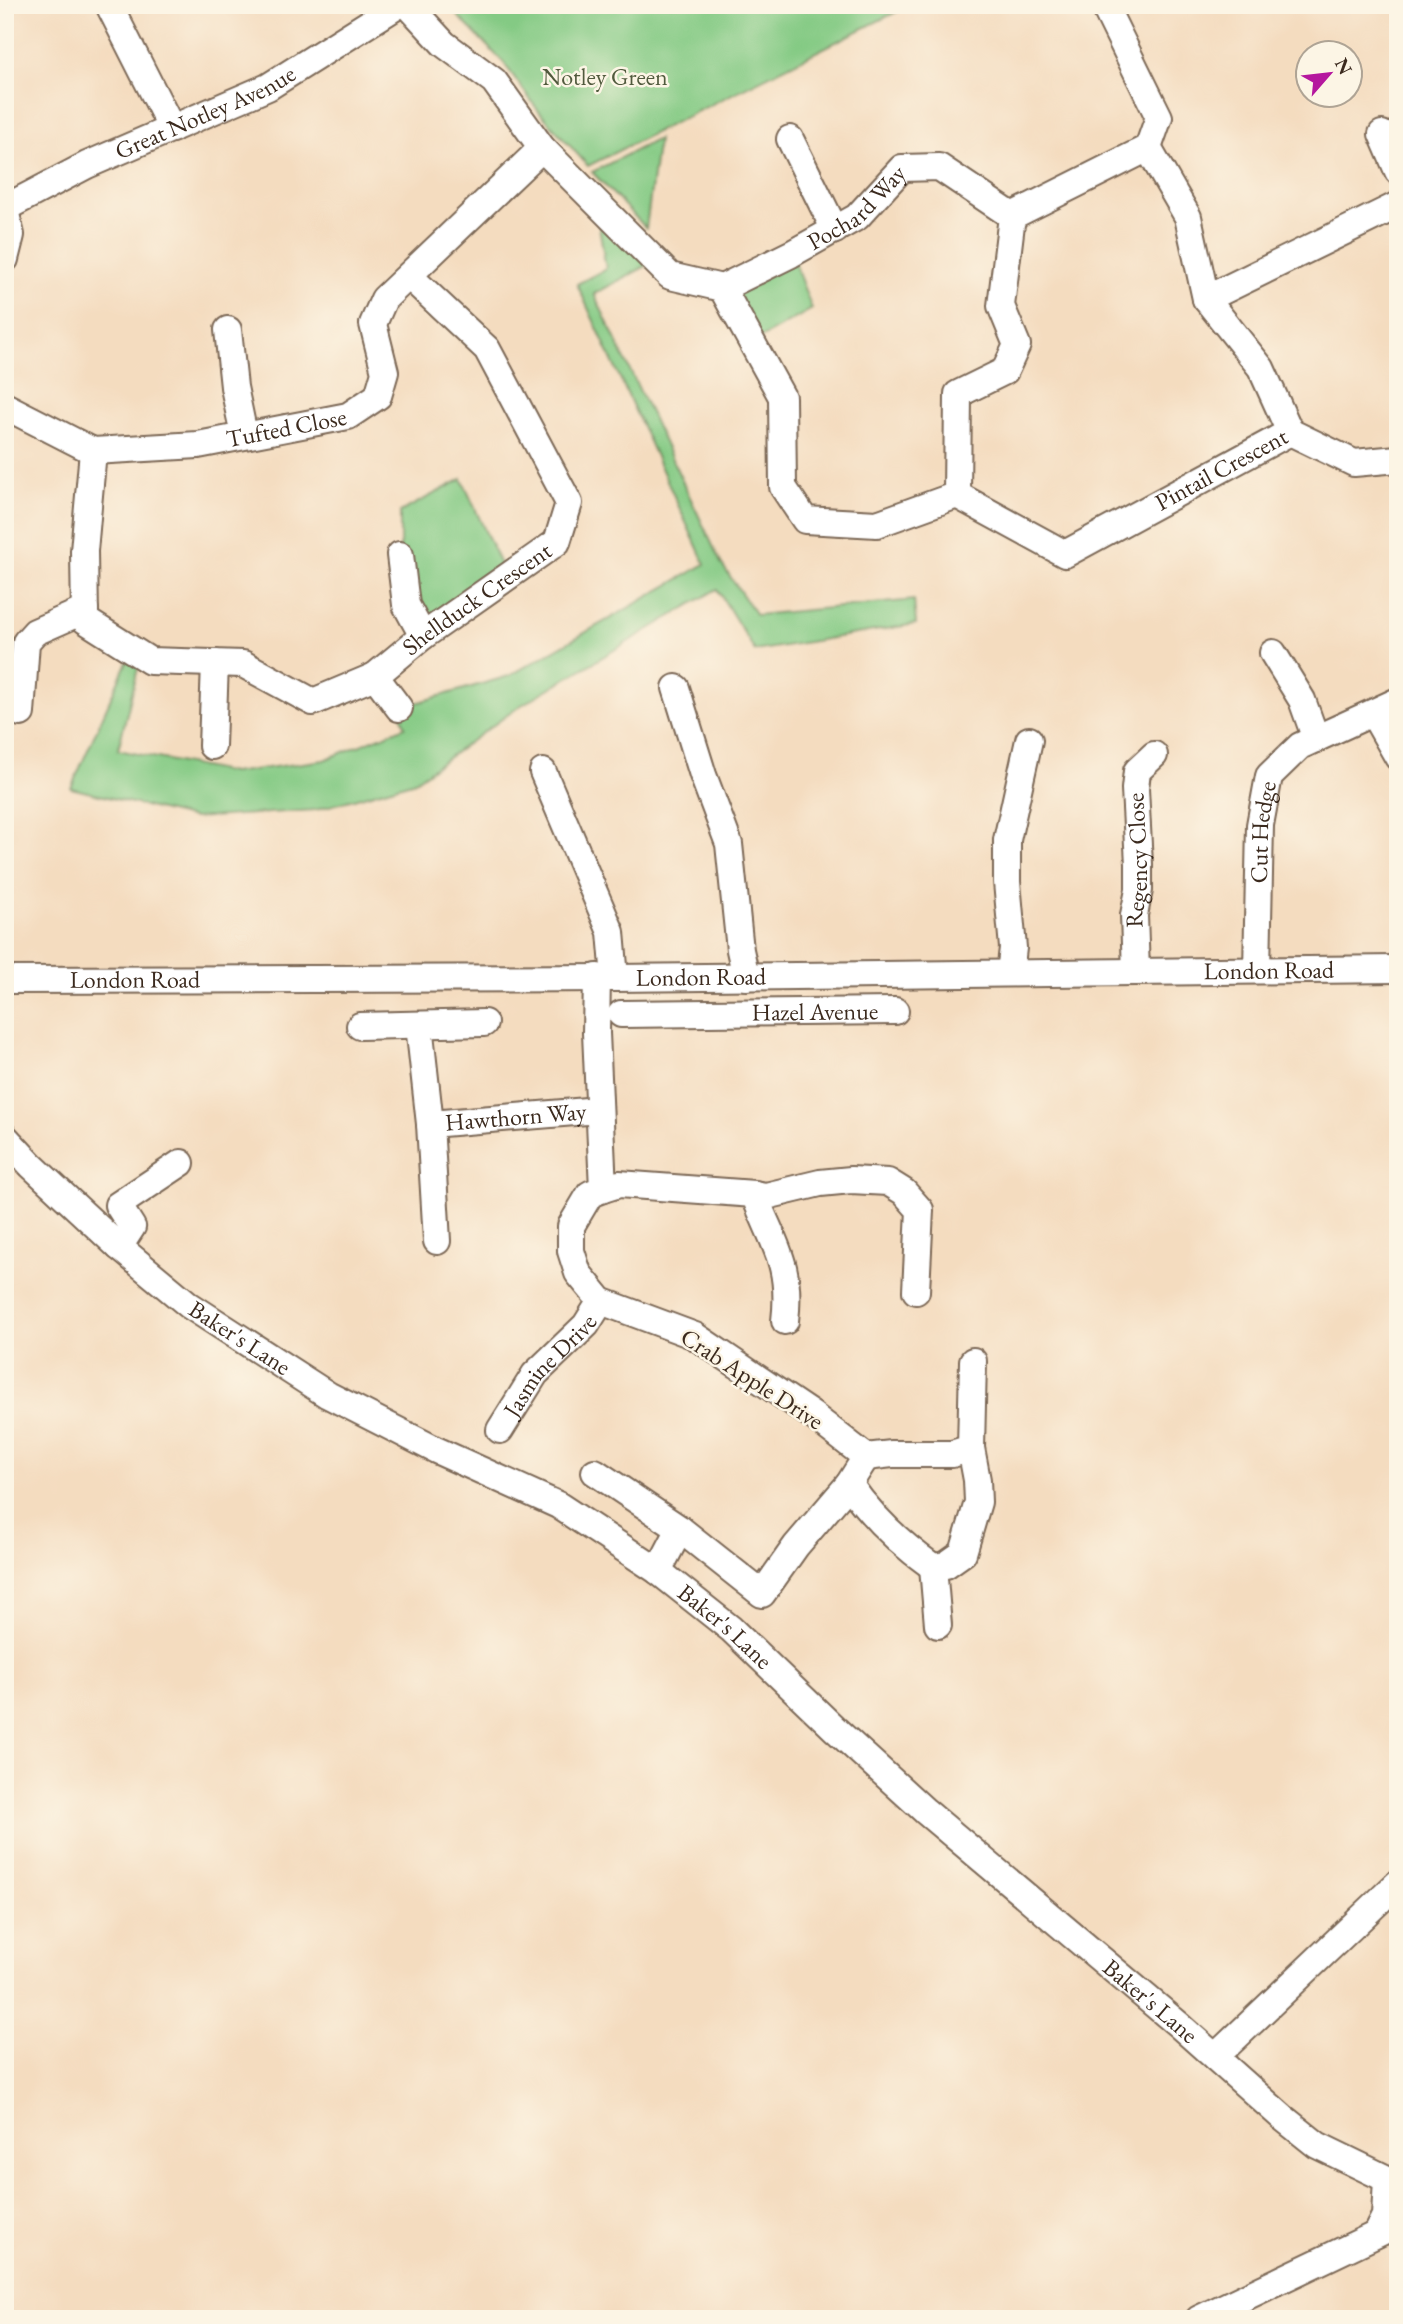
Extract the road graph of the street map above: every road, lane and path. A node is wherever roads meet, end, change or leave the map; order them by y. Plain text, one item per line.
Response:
1 (109, 5) edge
2 (398, 5) edge
3 (408, 5) edge
4 (1104, 5) edge
5 (172, 129) junction
6 (1382, 134) dead end
7 (790, 139) dead end
8 (542, 148) junction
9 (1148, 148) junction
10 (1398, 171) edge
11 (1398, 205) edge
12 (5, 209) edge
13 (1012, 216) junction
14 (835, 230) junction
15 (5, 259) edge
16 (409, 276) junction
17 (722, 288) junction
18 (1206, 299) junction
19 (228, 330) dead end
20 (5, 406) edge
21 (1290, 432) junction
22 (244, 435) junction
23 (93, 451) junction
24 (1398, 460) edge
25 (957, 495) junction
26 (400, 555) dead end
27 (85, 610) junction
28 (423, 636) junction
29 (1273, 653) dead end
30 (215, 663) junction
31 (375, 677) junction
32 (676, 688) dead end
33 (1398, 701) edge
34 (399, 708) dead end
35 (21, 713) dead end
36 (1373, 713) junction
37 (1316, 739) junction
38 (1029, 740) dead end
39 (212, 746) dead end
40 (1154, 755) dead end
41 (1398, 757) edge
42 (544, 772) dead end
43 (1398, 969) edge
44 (1257, 970) junction
45 (1136, 972) junction
46 (1010, 973) junction
47 (740, 976) junction
48 (606, 977) junction
49 (5, 980) edge
50 (895, 1011) dead end
51 (736, 1013) junction
52 (621, 1014) dead end
53 (484, 1023) dead end
54 (419, 1025) junction
55 (360, 1026) dead end
56 (599, 1110) junction
57 (430, 1124) junction
58 (5, 1137) edge
59 (181, 1163) dead end
60 (603, 1189) junction
61 (754, 1194) junction
62 (436, 1241) dead end
63 (119, 1248) junction
64 (916, 1291) dead end
65 (601, 1301) junction
66 (785, 1321) dead end
67 (973, 1361) dead end
68 (500, 1430) dead end
69 (971, 1448) junction
70 (866, 1457) junction
71 (594, 1472) dead end
72 (849, 1484) junction
73 (680, 1529) junction
74 (933, 1567) junction
75 (658, 1571) junction
76 (938, 1625) dead end
77 (1398, 1883) edge
78 (1215, 2057) junction
79 (1393, 2180) edge
80 (1387, 2229) edge
81 (1199, 2319) edge

1 - 5 street
2 - 5 street, Great Notley Avenue
3 - 8 street
4 - 9 street
5 - 12 street, Great Notley Avenue
6 - 10 street
7 - 14 street
8 - 16 street, Tufted Close
8 - 17 street
9 - 13 street
9 - 18 street, Pintail Crescent
11 - 18 street
12 - 15 street, Great Notley Avenue
13 - 14 street, Pochard Way
13 - 25 street
14 - 17 street, Pochard Way
16 - 22 street, Tufted Close
16 - 28 street, Shellduck Crescent
17 - 25 street
18 - 21 street, Pintail Crescent
19 - 22 street
20 - 23 street
21 - 24 street
21 - 25 street, Pintail Crescent
22 - 23 street, Tufted Close
23 - 27 street
26 - 28 street
27 - 30 street
27 - 35 street
28 - 31 street, Shellduck Crescent
29 - 37 street
30 - 31 street, Shellduck Crescent
30 - 39 street
31 - 34 street
32 - 47 street, Hazel Avenue
33 - 36 street, Cut Hedge
36 - 37 street, Cut Hedge
36 - 41 street
37 - 44 street, Cut Hedge
38 - 46 street
40 - 45 street, Regency Close
42 - 48 street
43 - 44 street, London Road
44 - 45 street, London Road
45 - 46 street, London Road
46 - 47 street, London Road
47 - 48 street, London Road
47 - 51 street, Hazel Avenue
48 - 49 street, London Road
48 - 56 street
50 - 51 street, Hazel Avenue
51 - 52 street, Hazel Avenue
53 - 54 street
54 - 55 street
54 - 57 street, Hawthorn Way
56 - 57 street, Hawthorn Way
56 - 60 street
57 - 62 street, Hawthorn Way
58 - 63 street, Baker's Lane
59 - 63 street
60 - 61 street
60 - 65 street
61 - 64 street
61 - 66 street
63 - 75 street, Baker's Lane
65 - 68 street, Jasmine Drive
65 - 70 street, Crab Apple Drive
67 - 69 street
69 - 70 street
69 - 74 street
70 - 72 street
71 - 73 street
72 - 73 street
72 - 74 street
73 - 75 street
74 - 76 street
75 - 78 street, Baker's Lane
77 - 78 street
78 - 79 street, Baker's Lane
79 - 80 street
80 - 81 street

